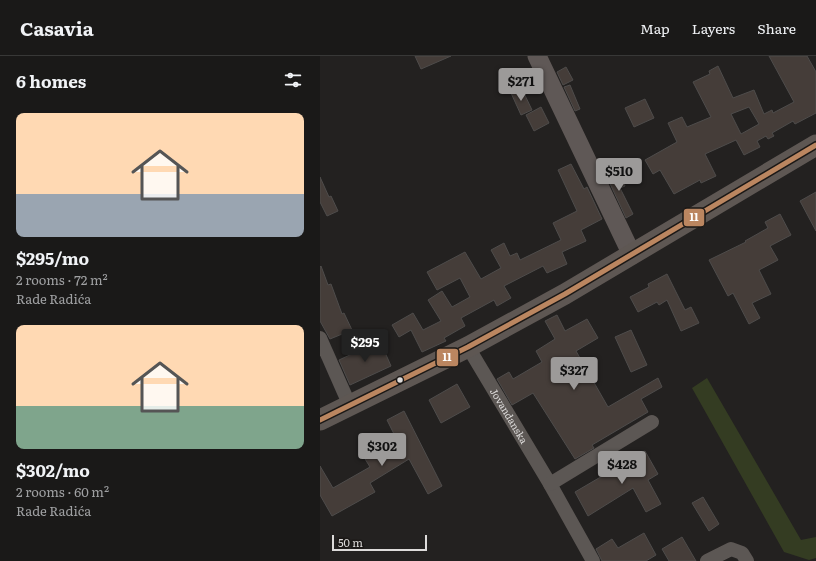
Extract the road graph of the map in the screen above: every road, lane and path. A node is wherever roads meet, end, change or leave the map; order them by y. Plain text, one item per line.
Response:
1 (538, 56) edge
2 (816, 145) edge
3 (632, 255) junction
4 (320, 338) edge
5 (468, 347) junction
6 (350, 406) junction
7 (320, 420) edge
8 (652, 422) dead end
9 (550, 484) junction
10 (593, 561) edge
11 (707, 561) edge
12 (747, 561) edge

1 - 3 street
2 - 3 main road
3 - 5 main road
4 - 6 street
5 - 6 main road
5 - 9 street, Jovandanska
6 - 7 main road
8 - 9 street
9 - 10 street, Jovandanska
11 - 12 street

